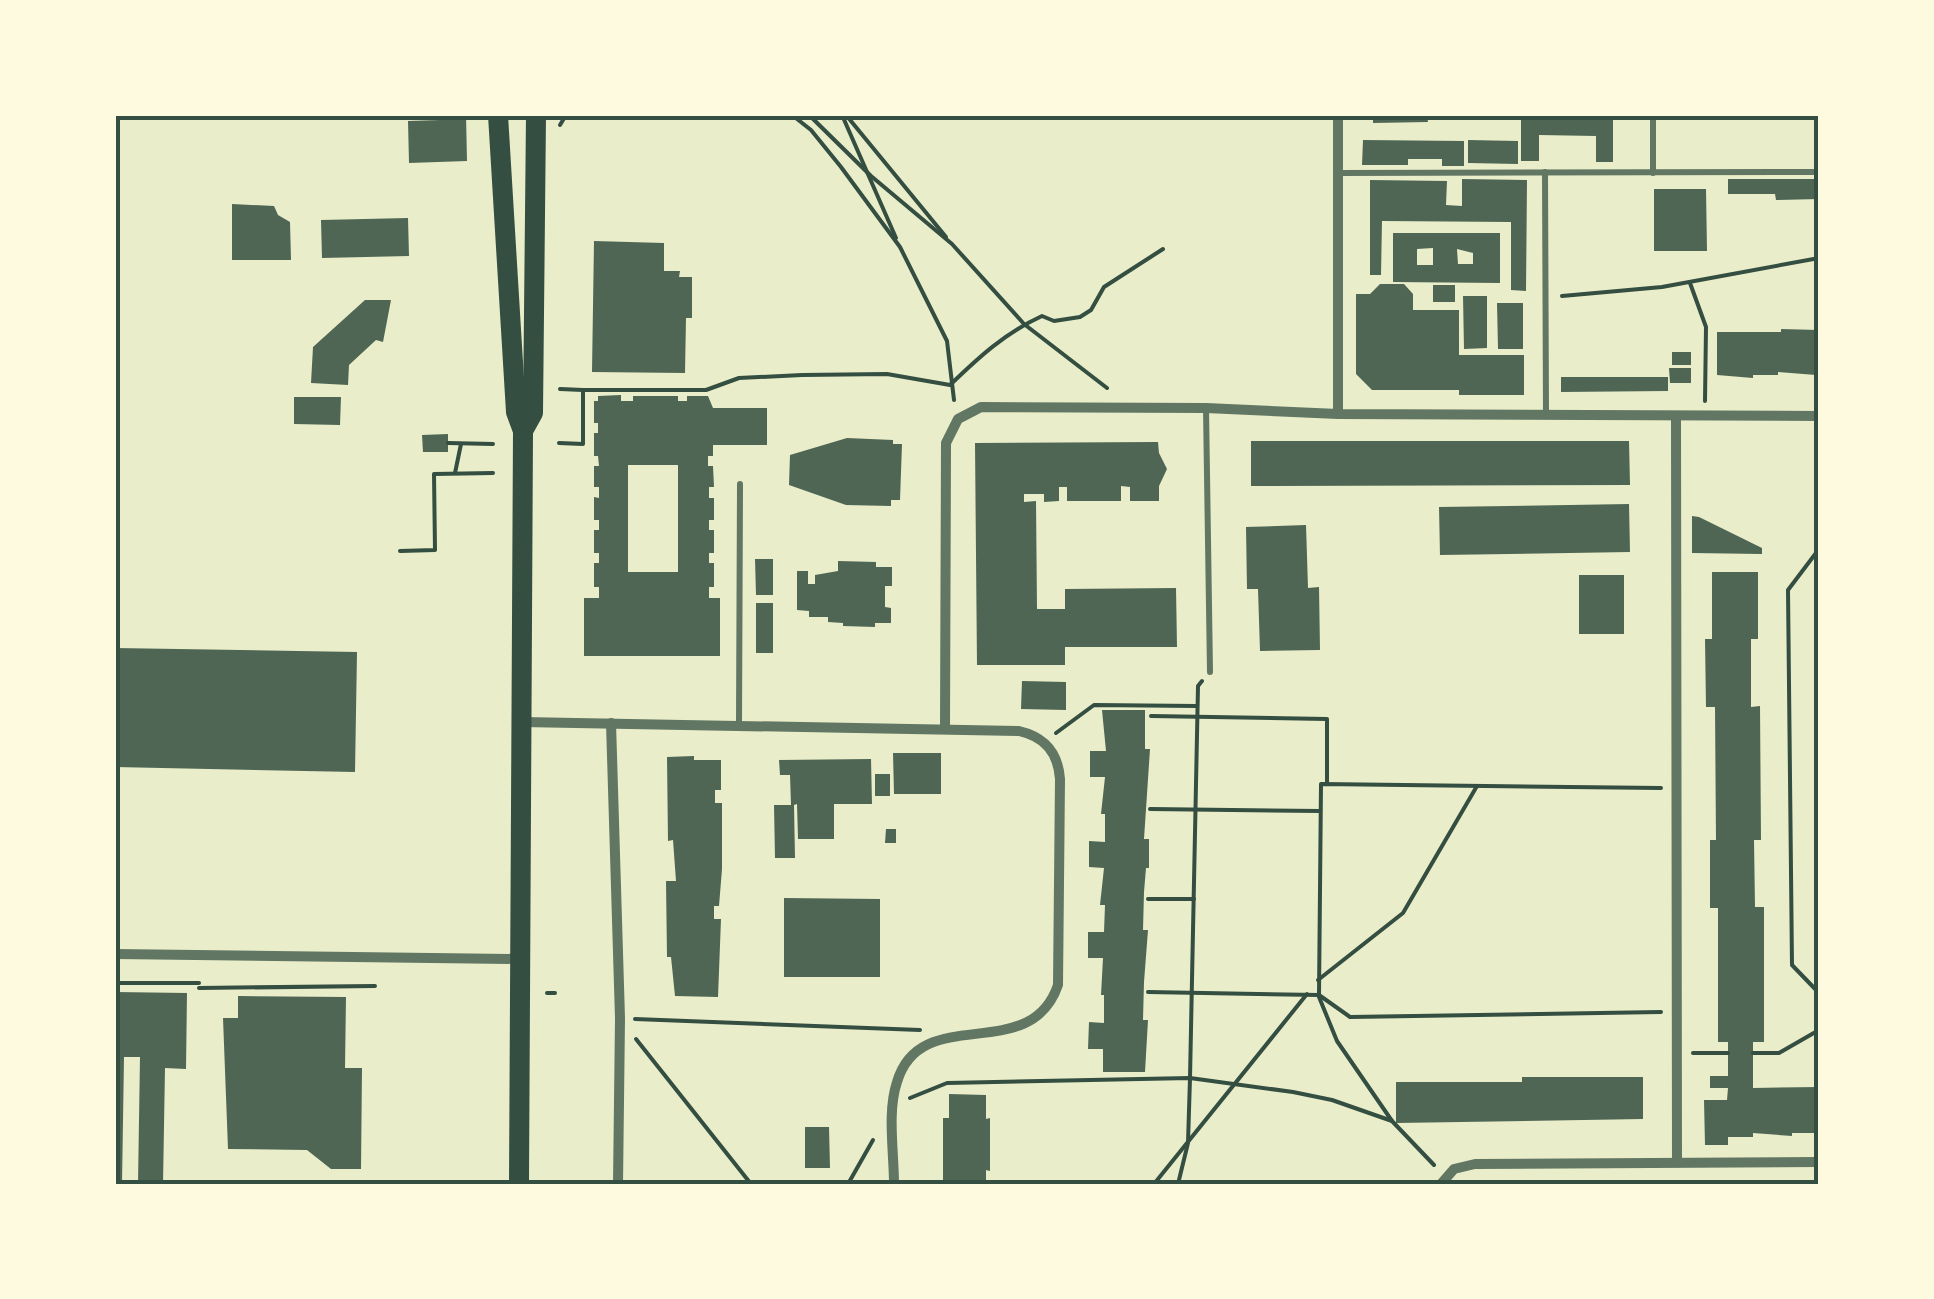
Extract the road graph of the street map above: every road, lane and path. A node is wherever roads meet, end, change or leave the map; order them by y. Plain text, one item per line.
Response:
1 (498, 115) edge
2 (536, 115) edge
3 (566, 115) edge
4 (792, 115) edge
5 (809, 115) edge
6 (844, 115) edge
7 (1338, 115) edge
8 (1653, 115) edge
9 (560, 125) dead end
10 (1545, 172) junction
11 (1819, 172) edge
12 (1338, 173) junction
13 (1653, 174) junction
14 (871, 176) junction
15 (952, 244) junction
16 (900, 247) junction
17 (1163, 249) dead end
18 (1819, 258) edge
19 (1689, 282) junction
20 (1546, 298) junction
21 (1024, 324) junction
22 (950, 385) junction
23 (560, 390) dead end
24 (583, 390) junction
25 (1132, 407) junction
26 (1206, 408) junction
27 (1338, 414) junction
28 (1546, 415) junction
29 (1676, 416) junction
30 (1705, 416) junction
31 (1819, 416) edge
32 (958, 419) junction
33 (523, 431) junction
34 (448, 443) dead end
35 (559, 443) dead end
36 (462, 444) junction
37 (493, 444) dead end
38 (494, 473) dead end
39 (455, 474) junction
40 (740, 484) dead end
41 (1819, 549) edge
42 (400, 551) dead end
43 (1210, 672) joint
44 (1198, 706) junction
45 (1152, 716) dead end
46 (1198, 717) junction
47 (522, 722) junction
48 (611, 723) junction
49 (738, 725) junction
50 (946, 728) junction
51 (1044, 742) junction
52 (1327, 784) junction
53 (1477, 786) junction
54 (1676, 788) junction
55 (1150, 809) dead end
56 (1197, 810) junction
57 (1320, 812) junction
58 (1148, 898) dead end
59 (1196, 899) junction
60 (115, 954) edge
61 (520, 959) junction
62 (1318, 980) junction
63 (115, 982) edge
64 (375, 986) dead end
65 (1148, 992) dead end
66 (1819, 992) edge
67 (1193, 993) junction
68 (1307, 994) junction
69 (1318, 994) junction
70 (1676, 1012) junction
71 (620, 1018) junction
72 (1819, 1030) edge
73 (946, 1038) junction
74 (1676, 1053) junction
75 (1728, 1053) dead end
76 (1753, 1053) dead end
77 (1190, 1078) junction
78 (1232, 1084) junction
79 (894, 1104) junction
80 (1392, 1121) junction
81 (1188, 1142) junction
82 (1677, 1161) junction
83 (1819, 1162) edge
84 (1443, 1180) edge
85 (519, 1184) edge
86 (618, 1184) edge
87 (751, 1184) edge
88 (848, 1184) edge
89 (894, 1184) edge
90 (1154, 1184) edge
91 (1178, 1184) edge

1 - 33 main road
2 - 33 main road
3 - 9 path
4 - 16 path
5 - 14 path
6 - 14 path
6 - 15 path
7 - 12 street
8 - 13 lane
10 - 12 lane
10 - 13 lane
10 - 20 lane
11 - 13 lane
12 - 27 street
14 - 15 path
14 - 16 path
15 - 21 path
16 - 22 path
17 - 21 path
18 - 19 path
19 - 20 path
19 - 30 path
20 - 28 lane
21 - 22 path
21 - 25 path
22 - 24 path
22 - 32 path
23 - 24 path
24 - 35 path
25 - 26 street
25 - 32 street
26 - 27 street
26 - 43 lane
27 - 28 street
28 - 29 street
29 - 30 street
29 - 54 street
30 - 31 street
32 - 50 street
33 - 47 main road
34 - 36 path
36 - 37 path
36 - 39 path
38 - 39 path
39 - 42 path
40 - 49 lane
41 - 66 path
43 - 44 path
44 - 46 path
44 - 51 path
45 - 46 path
46 - 52 path
46 - 56 path
47 - 48 street
47 - 61 main road
48 - 49 street
48 - 71 street
49 - 50 street
50 - 51 street
51 - 73 street
52 - 53 path
52 - 57 path
53 - 54 path
53 - 62 path
54 - 70 street
55 - 56 path
56 - 57 path
56 - 59 path
57 - 62 path
58 - 59 path
59 - 67 path
60 - 61 street
61 - 85 main road
62 - 69 path
63 - 64 path
65 - 67 path
67 - 68 path
67 - 77 path
68 - 69 path
68 - 78 path
69 - 70 path
69 - 80 path
70 - 74 street
71 - 73 path
71 - 86 street
71 - 87 path
72 - 76 path
73 - 79 street
74 - 75 path
74 - 82 street
77 - 78 path
77 - 79 path
77 - 81 path
78 - 80 path
78 - 81 path
79 - 88 path
79 - 89 street
80 - 84 path
81 - 90 path
81 - 91 path
82 - 83 street
82 - 84 street

